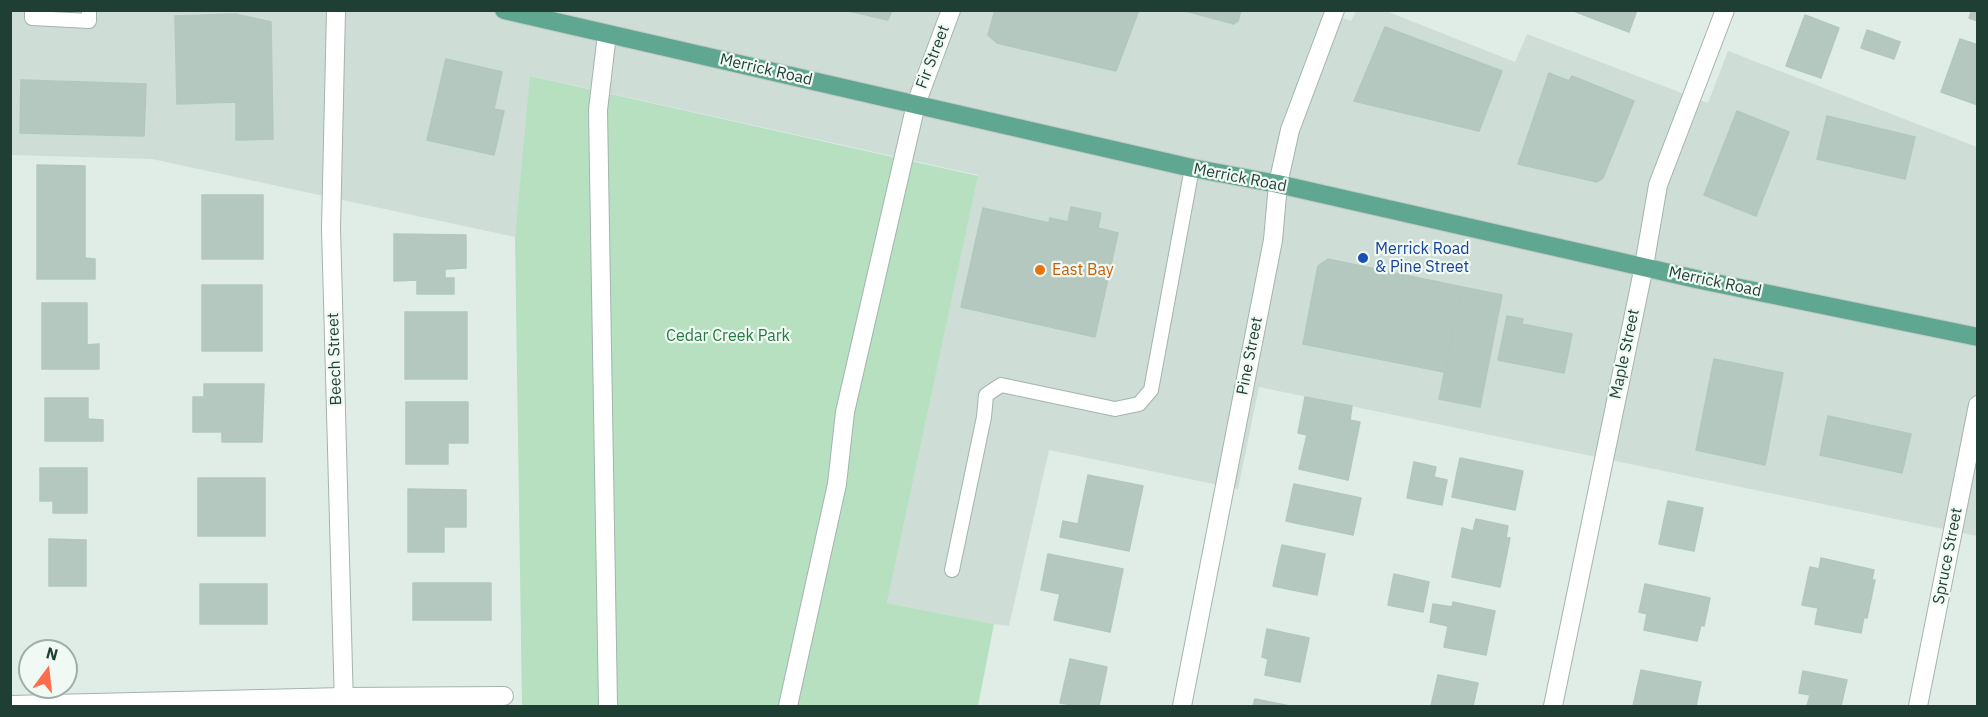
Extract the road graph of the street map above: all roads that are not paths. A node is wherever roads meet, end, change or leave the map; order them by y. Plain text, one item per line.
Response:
1 (32, 10) edge
2 (89, 10) edge
3 (336, 10) edge
4 (504, 10) edge
5 (951, 10) edge
6 (1335, 10) edge
7 (1725, 10) edge
8 (562, 17) edge
9 (607, 34) junction
10 (916, 104) junction
11 (1191, 168) junction
12 (1278, 184) junction
13 (1644, 266) junction
14 (1977, 337) edge
15 (1977, 405) edge
16 (952, 570) dead end
17 (504, 696) dead end
18 (344, 702) edge
19 (10, 705) edge
20 (608, 706) edge
21 (788, 706) edge
22 (1182, 706) edge
23 (1553, 706) edge
24 (1918, 706) edge

1 - 2 lane
3 - 18 street, Beech Street
4 - 8 main road, Merrick Road
5 - 10 street, Fir Street
6 - 12 street, Pine Street
7 - 13 street, Maple Street
8 - 9 main road, Merrick Road
9 - 10 main road, Merrick Road
9 - 20 street
10 - 11 main road, Merrick Road
10 - 21 street, Fir Street
11 - 12 main road, Merrick Road
11 - 16 lane
12 - 13 main road, Merrick Road
12 - 22 street, Pine Street
13 - 14 main road, Merrick Road
13 - 23 street, Maple Street
15 - 24 street, Spruce Street
17 - 18 street
18 - 19 street

